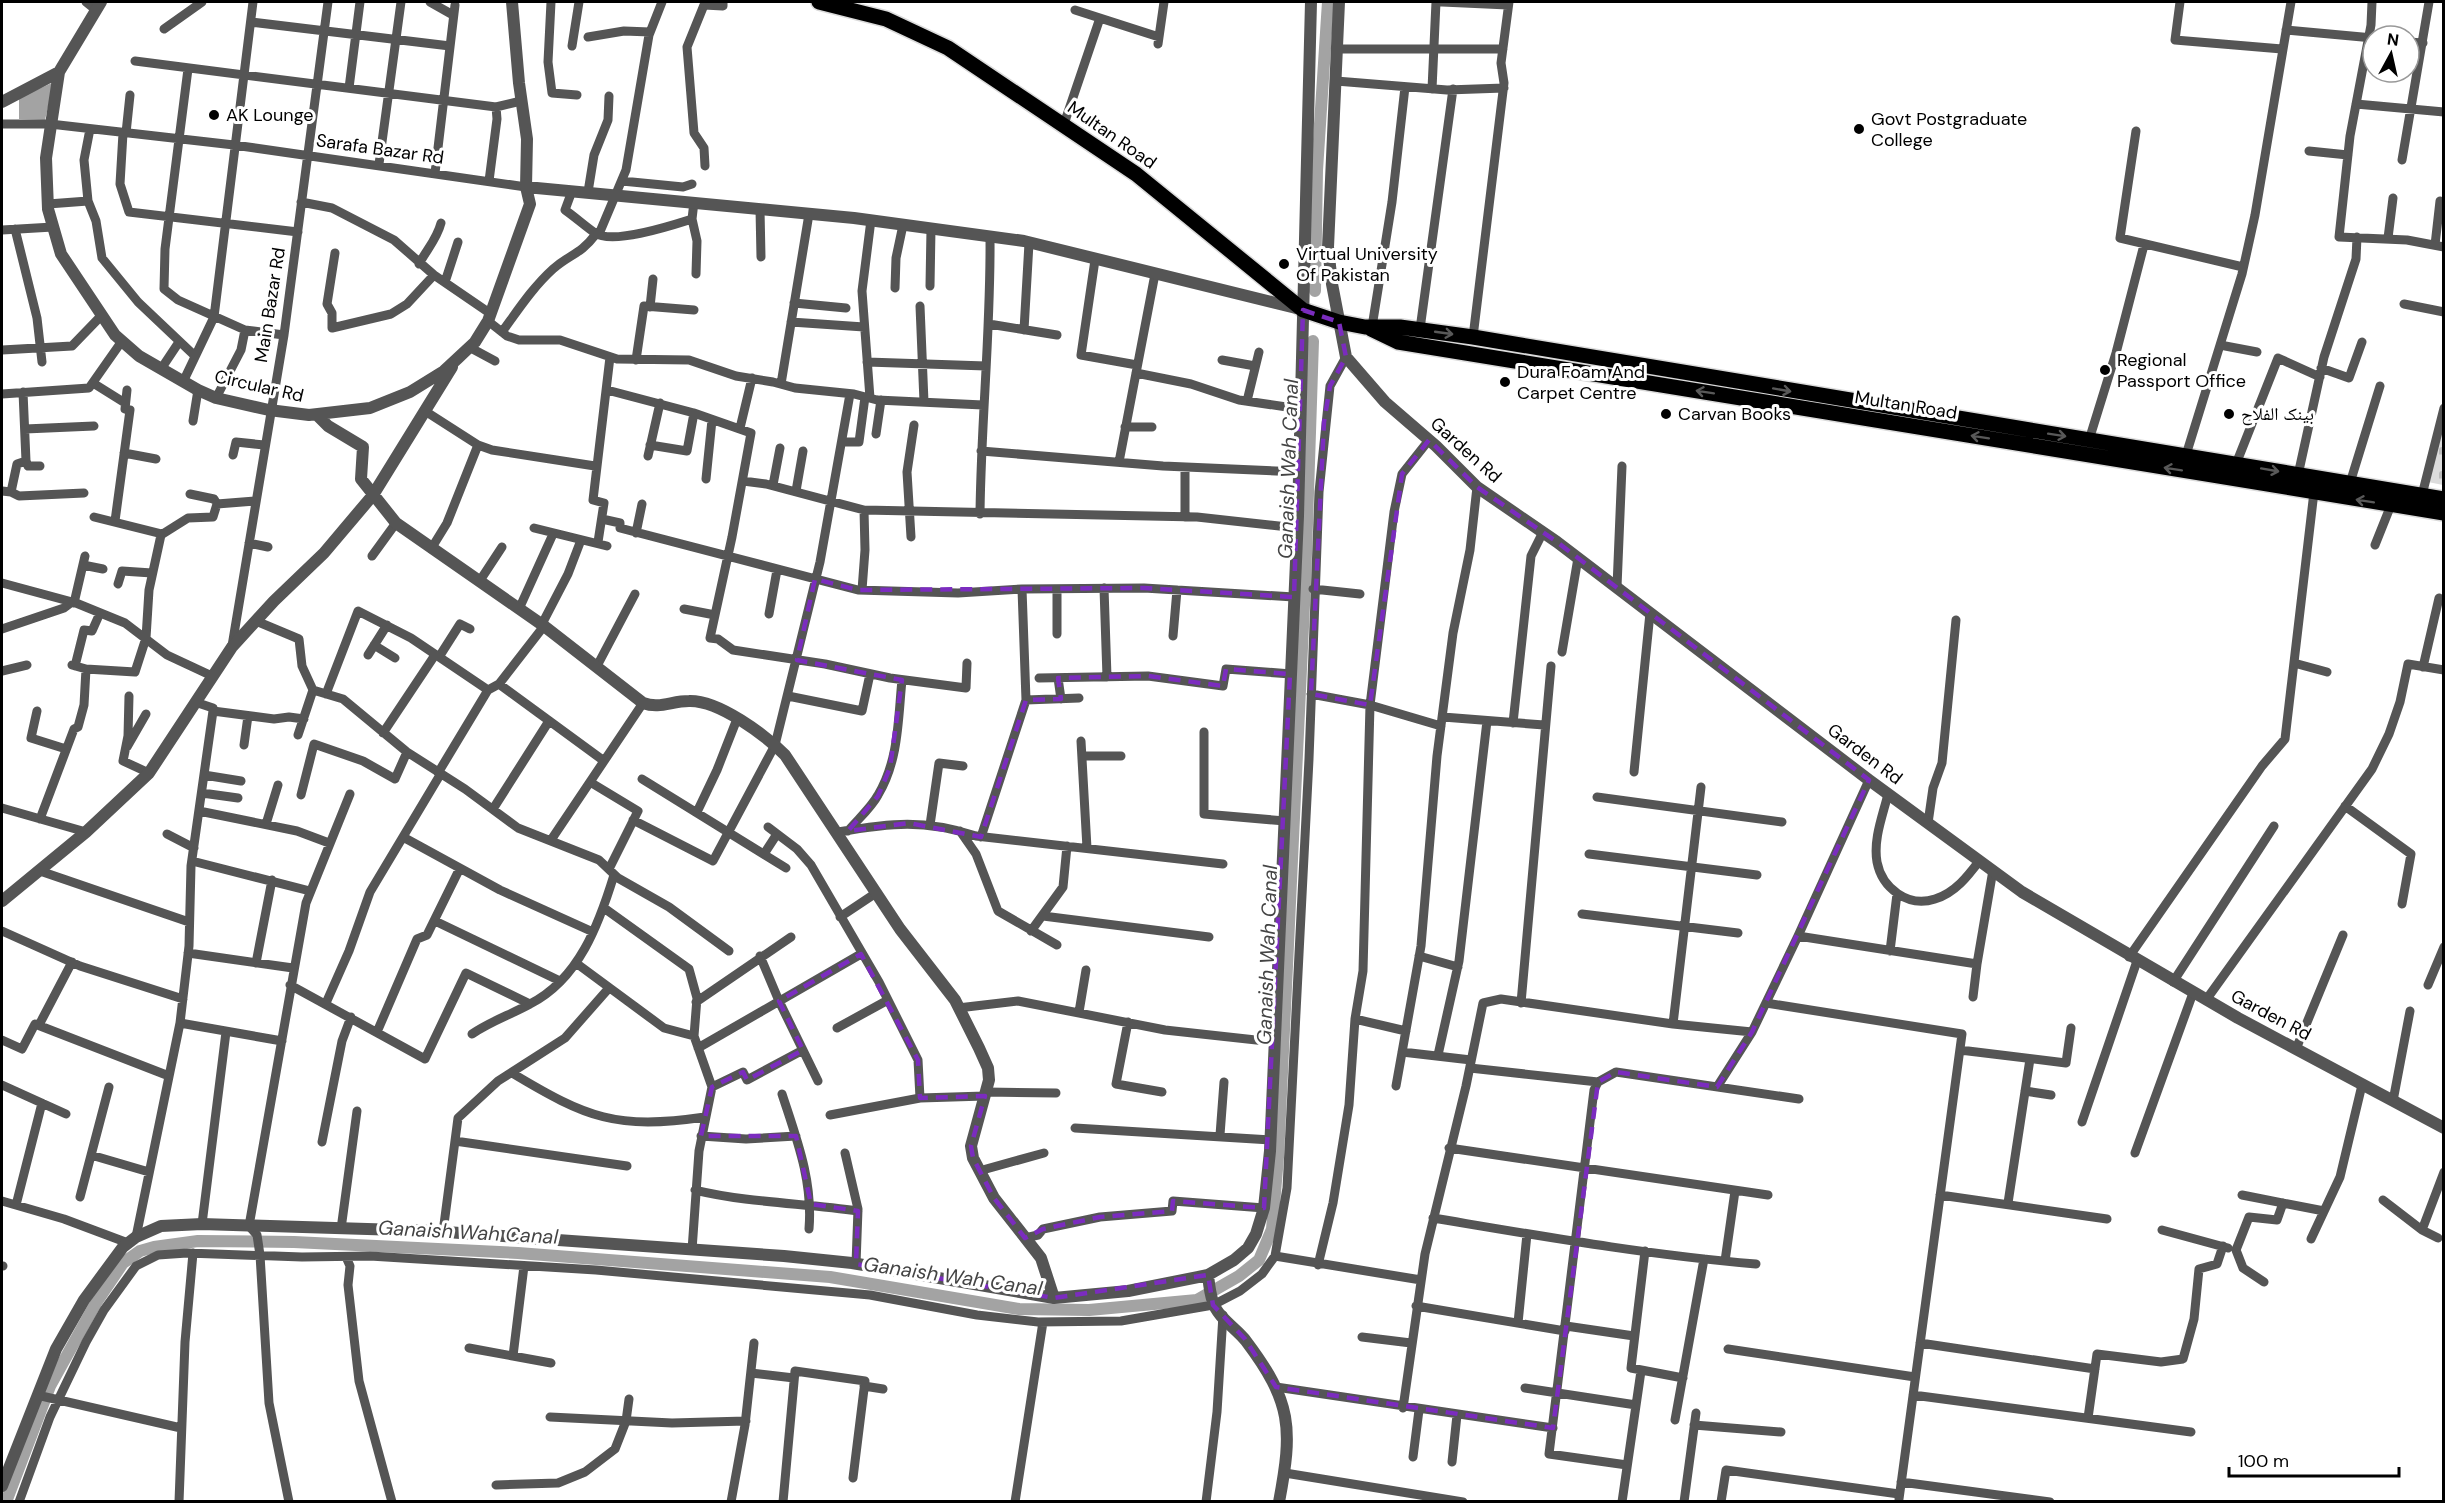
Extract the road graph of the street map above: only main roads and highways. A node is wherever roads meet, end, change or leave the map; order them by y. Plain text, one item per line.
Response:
1 (819, 2) edge
2 (836, 3) edge
3 (1369, 327) junction
4 (2444, 499) edge
5 (2444, 513) edge

1 - 2 main road, Multan Road
2 - 3 main road, Multan Road
3 -> 4 main road, Multan Road
5 -> 3 main road, Multan Road

